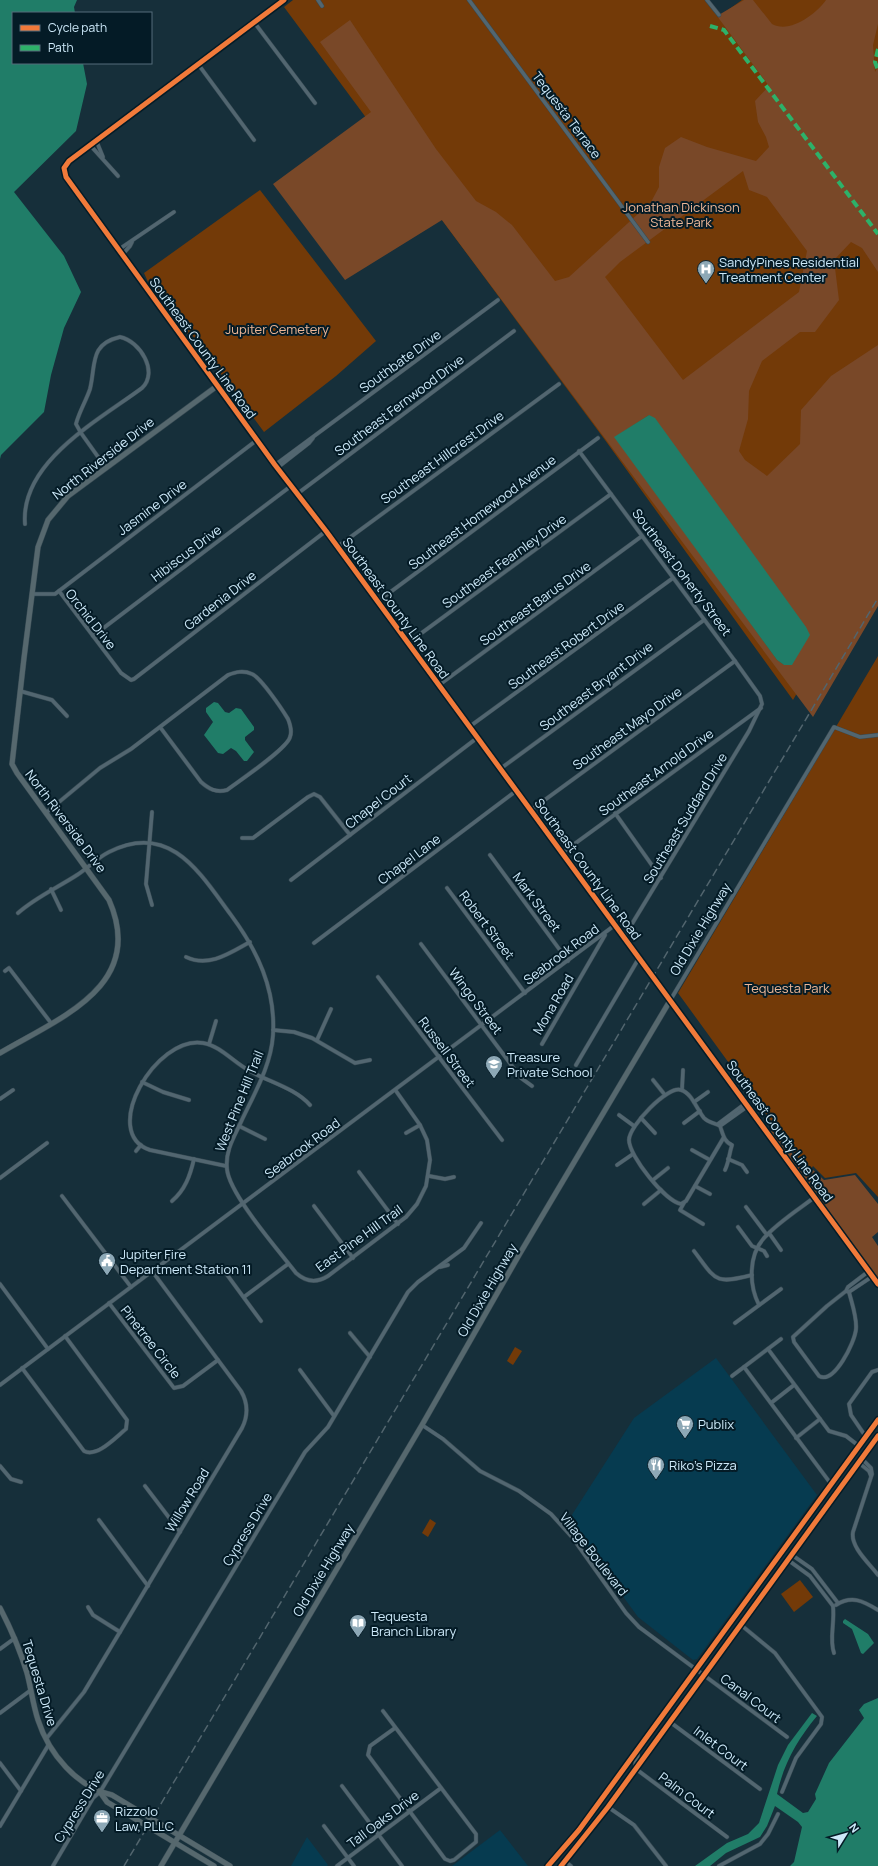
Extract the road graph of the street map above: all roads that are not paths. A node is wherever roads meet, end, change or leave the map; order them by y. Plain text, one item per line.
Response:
1 (284, 0) edge
2 (318, 0) edge
3 (469, 0) edge
4 (707, 0) edge
5 (322, 6) dead end
6 (719, 15) dead end
7 (254, 22) junction
8 (198, 64) junction
9 (315, 103) dead end
10 (96, 140) junction
11 (254, 140) dead end
12 (90, 145) junction
13 (103, 158) junction
14 (118, 176) dead end
15 (174, 212) dead end
16 (648, 242) dead end
17 (120, 252) junction
18 (498, 300) dead end
19 (514, 331) dead end
20 (559, 384) dead end
21 (217, 386) junction
22 (81, 433) junction
23 (598, 438) dead end
24 (257, 440) junction
25 (580, 451) junction
26 (276, 466) junction
27 (106, 468) junction
28 (291, 486) junction
29 (296, 494) junction
30 (611, 494) junction
31 (25, 524) dead end
32 (326, 531) junction
33 (642, 536) junction
34 (337, 547) junction
35 (673, 578) junction
36 (59, 591) junction
37 (32, 594) junction
38 (377, 602) junction
39 (704, 620) junction
40 (93, 636) junction
41 (408, 643) junction
42 (735, 661) junction
43 (126, 677) joint
44 (439, 685) junction
45 (20, 691) junction
46 (762, 707) junction
47 (67, 716) dead end
48 (160, 727) junction
49 (469, 727) junction
50 (878, 735) edge
51 (477, 738) junction
52 (500, 769) junction
53 (516, 791) junction
54 (531, 810) junction
55 (46, 812) junction
56 (152, 812) dead end
57 (615, 813) junction
58 (350, 835) junction
59 (242, 838) dead end
60 (149, 844) junction
61 (562, 853) junction
62 (490, 855) dead end
63 (87, 868) junction
64 (661, 878) junction
65 (291, 880) dead end
66 (447, 888) dead end
67 (52, 890) junction
68 (152, 905) dead end
69 (61, 910) dead end
70 (18, 914) dead end
71 (616, 925) junction
72 (606, 932) junction
73 (624, 937) junction
74 (250, 942) junction
75 (314, 943) dead end
76 (421, 944) dead end
77 (186, 957) dead end
78 (639, 958) junction
79 (568, 961) junction
80 (5, 971) dead end
81 (378, 976) dead end
82 (525, 993) junction
83 (671, 1000) junction
84 (331, 1009) dead end
85 (216, 1021) dead end
86 (51, 1023) junction
87 (482, 1026) junction
88 (273, 1030) junction
89 (317, 1040) junction
90 (209, 1044) junction
91 (542, 1044) dead end
92 (0, 1053) edge
93 (439, 1058) junction
94 (370, 1060) dead end
95 (576, 1065) dead end
96 (683, 1070) dead end
97 (262, 1078) junction
98 (653, 1080) dead end
99 (142, 1082) junction
100 (532, 1086) dead end
101 (13, 1090) dead end
102 (682, 1090) junction
103 (396, 1091) junction
104 (708, 1092) dead end
105 (665, 1096) junction
106 (0, 1099) edge
107 (189, 1100) dead end
108 (694, 1102) junction
109 (310, 1105) dead end
110 (747, 1105) junction
111 (700, 1111) junction
112 (618, 1114) dead end
113 (641, 1118) junction
114 (684, 1123) dead end
115 (420, 1125) junction
116 (719, 1125) junction
117 (239, 1126) junction
118 (634, 1126) junction
119 (406, 1133) dead end
120 (655, 1133) dead end
121 (724, 1137) junction
122 (265, 1139) dead end
123 (502, 1140) dead end
124 (47, 1144) dead end
125 (141, 1144) junction
126 (136, 1150) dead end
127 (692, 1150) dead end
128 (633, 1154) junction
129 (194, 1159) junction
130 (728, 1159) junction
131 (710, 1160) junction
132 (617, 1165) dead end
133 (226, 1166) junction
134 (668, 1168) dead end
135 (724, 1170) dead end
136 (359, 1172) dead end
137 (747, 1172) dead end
138 (429, 1176) junction
139 (454, 1177) dead end
140 (0, 1178) edge
141 (653, 1180) junction
142 (695, 1186) junction
143 (661, 1190) junction
144 (710, 1194) dead end
145 (62, 1196) dead end
146 (814, 1197) junction
147 (172, 1202) dead end
148 (684, 1203) junction
149 (244, 1204) junction
150 (644, 1204) dead end
151 (314, 1206) dead end
152 (746, 1207) dead end
153 (481, 1223) dead end
154 (398, 1224) junction
155 (703, 1224) dead end
156 (738, 1227) dead end
157 (768, 1234) junction
158 (757, 1249) junction
159 (781, 1250) dead end
160 (694, 1251) dead end
161 (767, 1256) dead end
162 (353, 1258) junction
163 (288, 1264) junction
164 (448, 1265) dead end
165 (152, 1271) junction
166 (433, 1271) junction
167 (225, 1272) dead end
168 (871, 1274) junction
169 (752, 1275) junction
170 (854, 1283) junction
171 (0, 1284) edge
172 (878, 1284) edge
173 (131, 1287) junction
174 (857, 1287) junction
175 (781, 1289) dead end
176 (848, 1292) junction
177 (244, 1297) junction
178 (109, 1303) junction
179 (759, 1305) junction
180 (261, 1321) dead end
181 (735, 1323) dead end
182 (350, 1333) dead end
183 (66, 1336) junction
184 (781, 1339) dead end
185 (48, 1348) junction
186 (768, 1349) junction
187 (370, 1356) junction
188 (218, 1360) junction
189 (744, 1367) junction
190 (22, 1368) junction
191 (300, 1370) dead end
192 (878, 1370) edge
193 (732, 1376) dead end
194 (0, 1385) edge
195 (794, 1385) junction
196 (771, 1403) junction
197 (334, 1416) junction
198 (820, 1419) junction
199 (878, 1420) edge
200 (422, 1425) junction
201 (878, 1436) edge
202 (866, 1437) junction
203 (796, 1438) junction
204 (859, 1446) junction
205 (861, 1461) junction
206 (0, 1466) edge
207 (21, 1482) dead end
208 (831, 1484) junction
209 (145, 1486) dead end
210 (807, 1517) junction
211 (99, 1520) dead end
212 (180, 1532) junction
213 (804, 1539) junction
214 (790, 1557) junction
215 (878, 1575) edge
216 (148, 1586) junction
217 (838, 1603) junction
218 (833, 1606) junction
219 (88, 1607) dead end
220 (0, 1608) edge
221 (878, 1610) edge
222 (741, 1625) junction
223 (120, 1632) junction
224 (14, 1638) junction
225 (0, 1649) edge
226 (834, 1653) dead end
227 (696, 1670) junction
228 (704, 1676) junction
229 (31, 1690) junction
230 (383, 1711) dead end
231 (0, 1714) edge
232 (670, 1722) junction
233 (395, 1728) junction
234 (787, 1737) dead end
235 (48, 1741) junction
236 (637, 1750) junction
237 (0, 1763) edge
238 (627, 1764) junction
239 (636, 1770) junction
240 (626, 1782) junction
241 (342, 1786) dead end
242 (441, 1788) junction
243 (760, 1789) dead end
244 (21, 1790) junction
245 (100, 1792) junction
246 (782, 1792) dead end
247 (608, 1807) junction
248 (410, 1812) junction
249 (778, 1814) dead end
250 (0, 1826) edge
251 (324, 1826) dead end
252 (379, 1835) junction
253 (180, 1836) junction
254 (727, 1838) dead end
255 (176, 1843) junction
256 (567, 1845) junction
257 (348, 1858) junction
258 (550, 1865) edge
259 (564, 1865) edge
260 (53, 1866) edge
261 (161, 1866) edge
262 (214, 1866) edge
263 (230, 1866) edge
264 (337, 1866) edge
265 (354, 1866) edge
266 (402, 1866) edge
267 (571, 1866) edge
268 (666, 1866) edge
269 (719, 1866) edge

1 - 7 street, Southeast County Line Road
2 - 5 street
3 - 16 street, Tequesta Terrace
4 - 6 street
7 - 8 street, Southeast County Line Road
7 - 9 street
8 - 10 street, Southeast County Line Road
8 - 11 street
10 - 12 street, Southeast County Line Road
10 - 13 street
12 - 13 street
12 - 17 street, Southeast County Line Road
13 - 14 street
15 - 17 street
17 - 21 street, Southeast County Line Road
18 - 26 street, Southbate Drive
19 - 29 street, Southeast Fernwood Drive
20 - 34 street, Southeast Hillcrest Drive
21 - 24 street, Southeast County Line Road
21 - 27 street, North Riverside Drive
22 - 22 street
22 - 27 street
22 - 31 street
23 - 25 street, Southeast Homewood Avenue
24 - 26 street, Southeast County Line Road
24 - 36 street, Jasmine Drive
25 - 30 street, Southeast Doherty Street
25 - 38 street, Southeast Homewood Avenue
26 - 28 street, Southeast County Line Road
27 - 37 street, North Riverside Drive
28 - 29 street, Southeast County Line Road
28 - 40 street, Hibiscus Drive
29 - 32 street, Southeast County Line Road
30 - 33 street, Southeast Doherty Street
30 - 41 street, Southeast Fearnley Drive
32 - 34 street, Southeast County Line Road
32 - 43 street, Gardenia Drive
33 - 35 street, Southeast Doherty Street
33 - 44 street, Southeast Barus Drive
34 - 38 street, Southeast County Line Road
35 - 39 street, Southeast Doherty Street
35 - 49 street, Southeast Robert Drive
36 - 37 street, Orchid Drive
36 - 40 street, Orchid Drive
37 - 45 street, North Riverside Drive
38 - 41 street, Southeast County Line Road
39 - 42 street, Southeast Doherty Street
39 - 52 street, Southeast Bryant Drive
40 - 43 street, Orchid Drive
41 - 44 street, Southeast County Line Road
42 - 46 street, Southeast Doherty Street
42 - 54 street, Southeast Mayo Drive
44 - 49 street, Southeast County Line Road
45 - 47 street
45 - 55 street, North Riverside Drive
46 - 57 street, Southeast Arnold Drive
46 - 64 street, Southeast Suddard Drive
48 - 48 street
48 - 55 street
49 - 51 street, Southeast County Line Road
50 - 83 street, Old Dixie Highway
51 - 52 street, Southeast County Line Road
51 - 58 street, Chapel Court
52 - 53 street, Southeast County Line Road
53 - 54 street, Southeast County Line Road
53 - 75 street, Chapel Lane
54 - 61 street, Southeast County Line Road
55 - 63 street, North Riverside Drive
56 - 60 street
57 - 61 street, Southeast Arnold Drive
57 - 64 street
58 - 59 street
58 - 65 street, Chapel Court
60 - 63 street, West Pine Hill Trail
60 - 68 street
60 - 74 street, West Pine Hill Trail
61 - 71 street, Southeast County Line Road
62 - 79 street, Mark Street
63 - 67 street, West Pine Hill Trail
63 - 86 street, North Riverside Drive
64 - 73 street, Southeast Suddard Drive
66 - 82 street, Robert Street
67 - 69 street
67 - 70 street, West Pine Hill Trail
71 - 72 street, Seabrook Road
71 - 73 street, Southeast County Line Road
72 - 79 street, Seabrook Road
72 - 91 street, Mona Road
73 - 78 street, Southeast County Line Road
74 - 77 street
74 - 88 street, West Pine Hill Trail
76 - 87 street, Wingo Street
78 - 83 street, Southeast County Line Road
78 - 95 street
79 - 82 street, Seabrook Road
80 - 86 street
81 - 93 street, Russell Street
82 - 87 street, Seabrook Road
83 - 110 street, Southeast County Line Road
83 - 200 street, Old Dixie Highway
84 - 89 street
85 - 90 street
86 - 92 street, North Riverside Drive
87 - 93 street, Seabrook Road
87 - 100 street, Wingo Street
88 - 89 street
88 - 97 street, West Pine Hill Trail
89 - 94 street
90 - 97 street
90 - 99 street
93 - 103 street, Seabrook Road
93 - 123 street, Russell Street
96 - 102 street
97 - 109 street
97 - 117 street, West Pine Hill Trail
98 - 105 street
99 - 107 street
99 - 125 street
101 - 106 street
102 - 105 street
102 - 108 street
103 - 115 street, East Pine Hill Trail
103 - 149 street, Seabrook Road
104 - 108 street
105 - 113 street
108 - 111 street
110 - 116 street
110 - 146 street, Southeast County Line Road
111 - 114 street
111 - 116 street
112 - 118 street
113 - 118 street
113 - 120 street
115 - 119 street
115 - 138 street, East Pine Hill Trail
116 - 121 street
117 - 122 street
117 - 133 street, West Pine Hill Trail
118 - 128 street
121 - 130 street
121 - 131 street
124 - 140 street
125 - 126 street
125 - 129 street
127 - 131 street
128 - 132 street
128 - 141 street
129 - 133 street
129 - 147 street
130 - 135 street
130 - 137 street
131 - 142 street
133 - 149 street, West Pine Hill Trail
134 - 141 street
136 - 154 street
138 - 139 street
138 - 154 street, East Pine Hill Trail
141 - 143 street
142 - 144 street
142 - 148 street
143 - 148 street
143 - 150 street
145 - 173 street
146 - 157 street
146 - 168 street, Southeast County Line Road
148 - 155 street
149 - 163 street, East Pine Hill Trail
149 - 165 street, Seabrook Road
151 - 162 street
152 - 157 street
153 - 166 street, Cypress Drive
154 - 162 street, East Pine Hill Trail
156 - 158 street
157 - 158 street
157 - 159 street
158 - 161 street
158 - 169 street
160 - 169 street
162 - 163 street, East Pine Hill Trail
163 - 177 street
164 - 166 street
165 - 173 street, Seabrook Road
165 - 188 street, Willow Road
166 - 187 street, Cypress Drive
167 - 177 street
168 - 170 street
168 - 172 street, Southeast County Line Road
168 - 174 street
169 - 179 street
170 - 174 street
170 - 176 street
171 - 185 street
173 - 178 street, Seabrook Road
174 - 176 street
175 - 179 street
176 - 176 street
177 - 180 street
178 - 183 street, Seabrook Road
178 - 188 street, Pinetree Circle
179 - 181 street
182 - 187 street
183 - 185 street, Seabrook Road
183 - 190 street
184 - 186 street
185 - 190 street, Seabrook Road
186 - 189 street
186 - 195 street
187 - 197 street, Cypress Drive
188 - 212 street, Willow Road
189 - 193 street
189 - 196 street
190 - 194 street, Seabrook Road
191 - 197 street
192 - 202 street
195 - 196 street
195 - 198 street
196 - 203 street
197 - 245 street, Cypress Drive
198 - 203 street
198 - 204 street
199 - 202 main road
200 - 227 street, Village Boulevard
200 - 253 street, Old Dixie Highway
201 - 205 main road
202 - 204 main road
203 - 208 street
204 - 205 main road
204 - 208 main road
205 - 213 main road
205 - 215 street
206 - 207 street
208 - 210 main road
209 - 212 street
210 - 213 main road
210 - 227 main road
211 - 216 street
212 - 216 street, Willow Road
213 - 214 main road
214 - 217 street
214 - 218 street
214 - 222 main road
216 - 223 street, Willow Road
217 - 218 street
217 - 221 street
218 - 226 street
219 - 223 street
220 - 224 street, Tequesta Drive
222 - 228 main road
222 - 246 street
223 - 235 street, Willow Road
224 - 225 street
224 - 229 street, Tequesta Drive
227 - 228 street, Village Boulevard
227 - 236 main road
228 - 232 main road
228 - 234 street, Canal Court
229 - 231 street
229 - 235 street, Tequesta Drive
230 - 233 street
232 - 239 main road
232 - 243 street, Inlet Court
233 - 242 street
233 - 248 street
235 - 244 street, Willow Road
235 - 245 street, Tequesta Drive
236 - 238 main road
236 - 239 main road
237 - 244 street
238 - 240 main road
238 - 256 main road
239 - 240 main road
239 - 254 street, Palm Court
240 - 247 main road
241 - 252 street
242 - 248 street, Tall Oaks Drive
242 - 248 street
244 - 250 street, Willow Road
245 - 253 street, Tequesta Drive
245 - 255 street, Tequesta Drive
245 - 260 street, Cypress Drive
247 - 259 main road
247 - 268 street
248 - 252 street, Tall Oaks Drive
249 - 269 street
251 - 257 street
252 - 257 street, Tall Oaks Drive
252 - 266 street
253 - 255 street, Old Dixie Highway
253 - 263 street, Tequesta Drive
255 - 261 street, Old Dixie Highway
255 - 262 street, Tequesta Drive
256 - 258 main road
256 - 259 main road
257 - 264 street, Tall Oaks Drive
257 - 265 street
259 - 267 street

